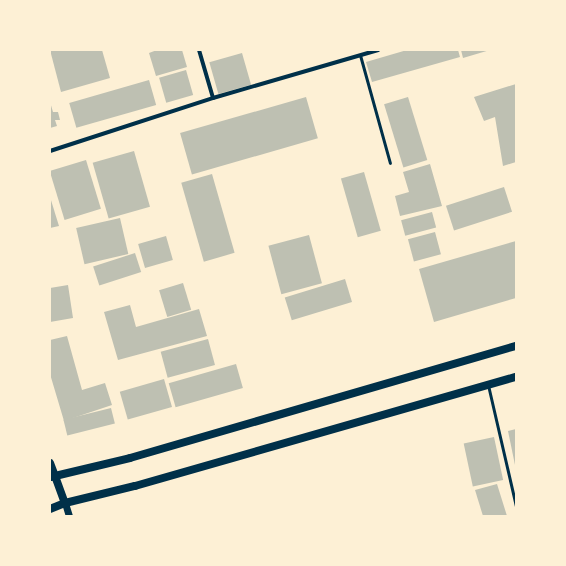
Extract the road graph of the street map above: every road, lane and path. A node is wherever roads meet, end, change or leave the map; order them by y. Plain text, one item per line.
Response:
1 (199, 50) edge
2 (378, 50) edge
3 (360, 55) junction
4 (213, 98) junction
5 (50, 151) edge
6 (390, 163) dead end
7 (516, 346) edge
8 (516, 377) edge
9 (488, 385) junction
10 (50, 463) edge
11 (53, 476) edge
12 (64, 503) junction
13 (516, 506) edge
14 (50, 509) edge
15 (69, 516) edge

1 - 4 street
2 - 3 street
3 - 4 street
3 - 6 lane
4 - 5 street
7 - 11 main road
8 - 9 main road
9 - 12 main road
9 - 13 lane
10 - 11 main road
11 - 12 main road
12 - 14 main road
12 - 15 street

